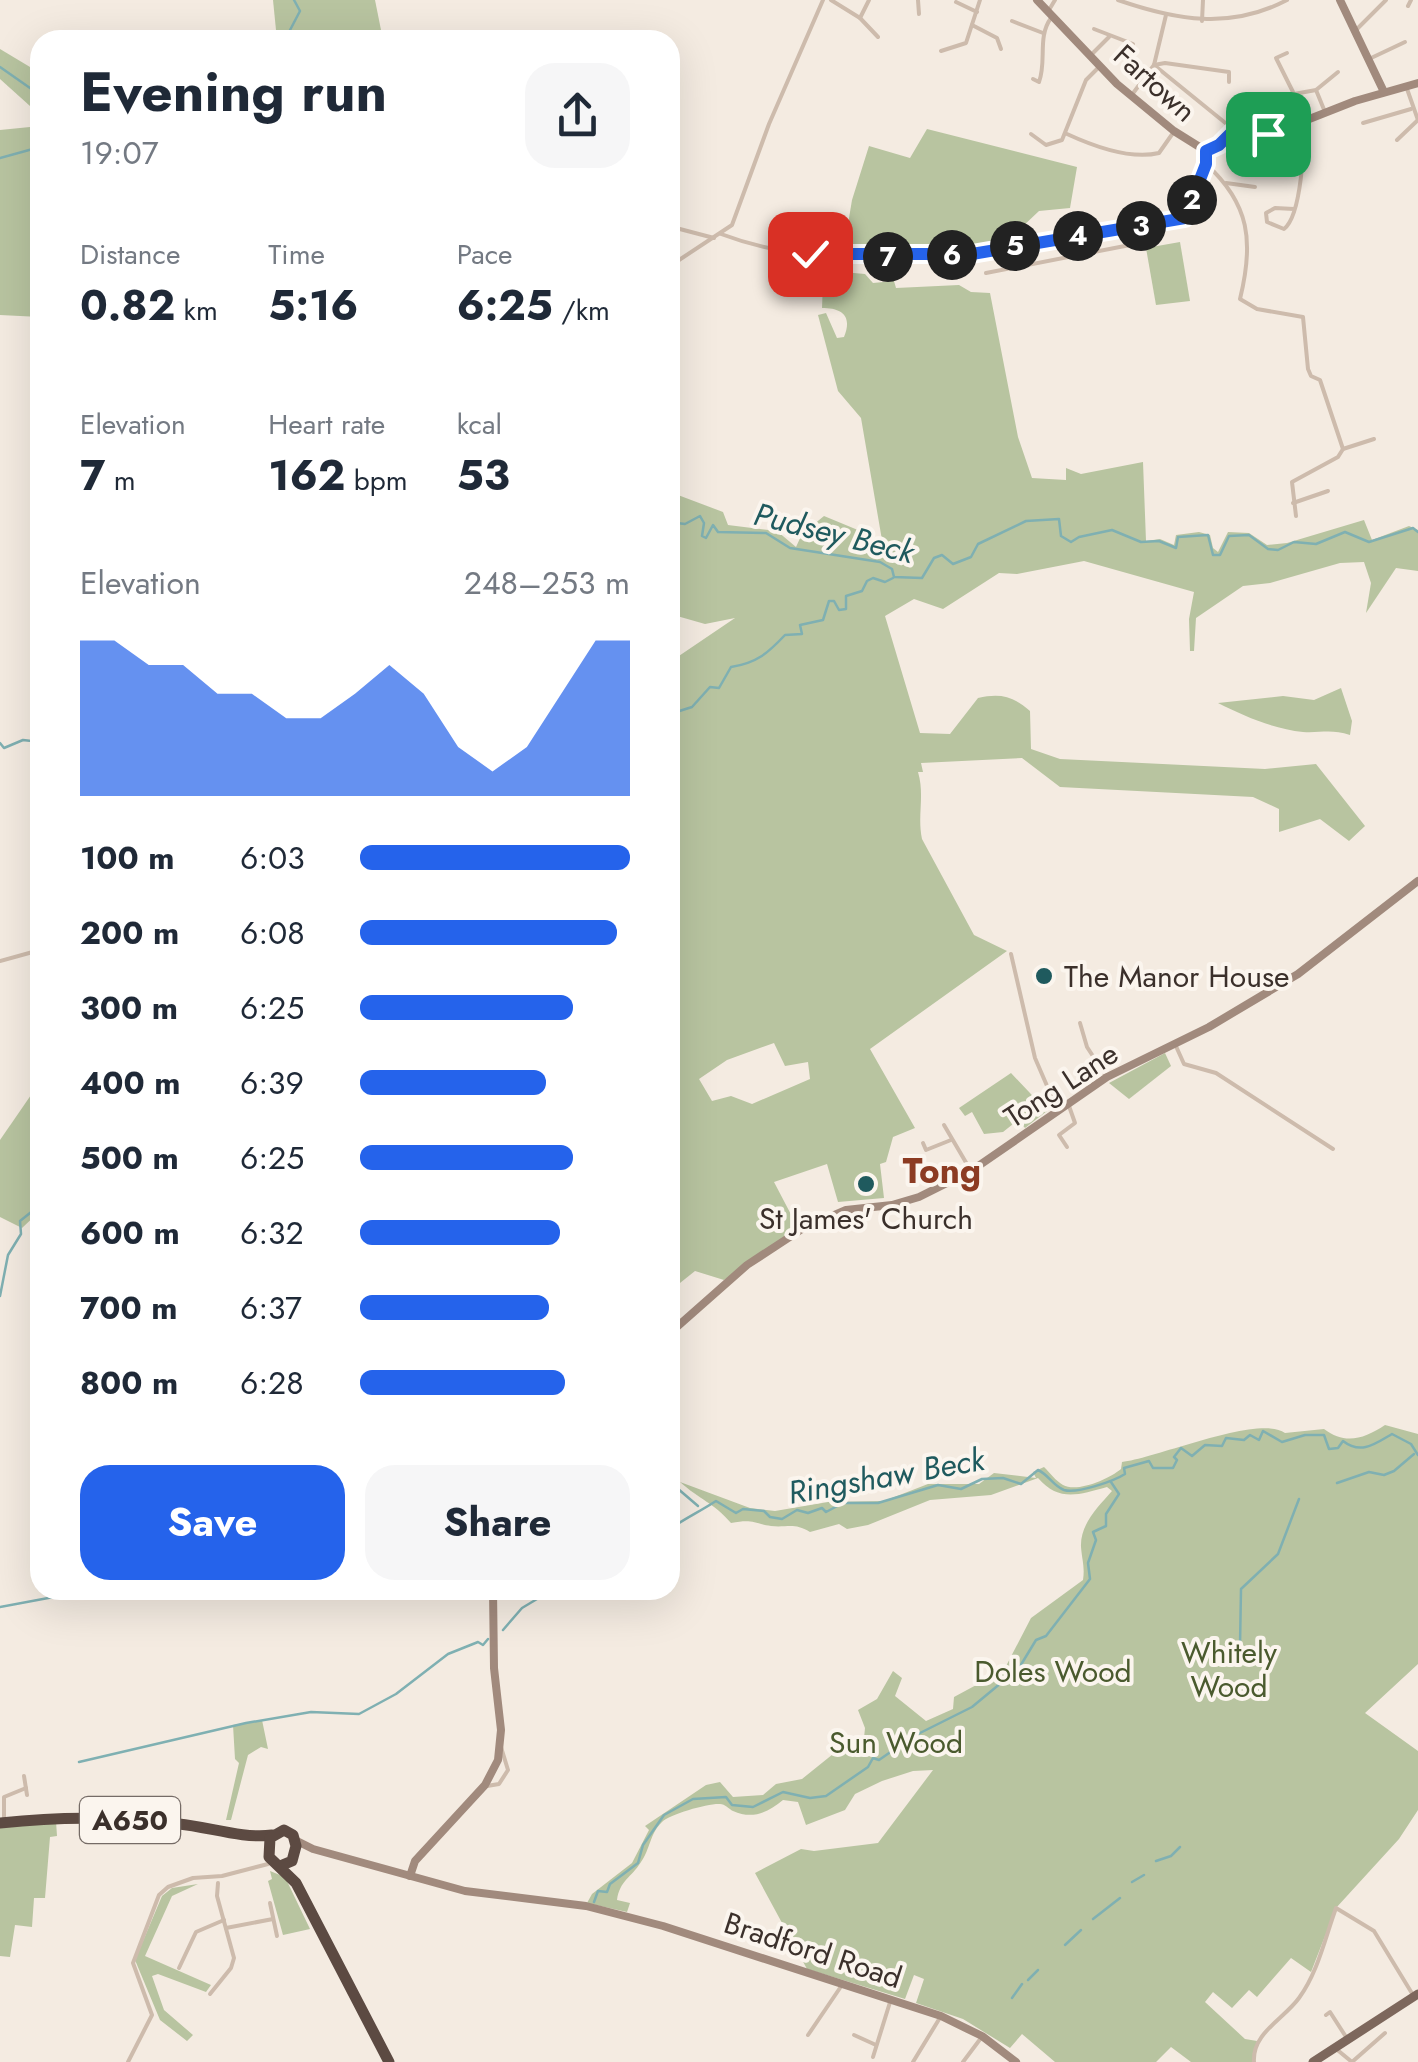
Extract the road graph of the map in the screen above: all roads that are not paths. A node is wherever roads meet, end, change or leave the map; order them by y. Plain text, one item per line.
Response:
1 (823, 0) edge
2 (831, 0) edge
3 (869, 0) edge
4 (918, 0) edge
5 (980, 0) edge
6 (1037, 0) edge
7 (1055, 0) edge
8 (1118, 0) edge
9 (1203, 0) edge
10 (1287, 0) edge
11 (1340, 0) edge
12 (1386, 0) edge
13 (956, 2) edge
14 (976, 12) junction
15 (1051, 12) junction
16 (919, 14) dead end
17 (1166, 15) junction
18 (860, 18) junction
19 (1202, 20) junction
20 (1012, 21) dead end
21 (972, 25) junction
22 (1094, 29) dead end
23 (1354, 31) junction
24 (1043, 34) junction
25 (1110, 36) junction
26 (878, 37) dead end
27 (1405, 42) dead end
28 (1134, 44) dead end
29 (1001, 49) dead end
30 (941, 51) dead end
31 (1286, 53) dead end
32 (1090, 55) junction
33 (1369, 58) junction
34 (1154, 65) junction
35 (1100, 66) junction
36 (1338, 72) dead end
37 (1033, 80) dead end
38 (1229, 82) dead end
39 (1418, 84) edge
40 (1406, 86) junction
41 (1316, 90) junction
42 (1384, 92) junction
43 (1294, 94) junction
44 (1131, 96) junction
45 (1277, 102) dead end
46 (1411, 108) junction
47 (1326, 112) junction
48 (1418, 120) edge
49 (1304, 121) junction
50 (1363, 123) dead end
51 (1268, 128) junction
52 (1234, 130) junction
53 (1174, 131) junction
54 (1066, 134) junction
55 (1035, 135) dead end
56 (1397, 140) dead end
57 (1206, 151) junction
58 (1206, 164) junction
59 (1262, 164) dead end
60 (1226, 182) junction
61 (1255, 187) dead end
62 (1294, 208) junction
63 (1141, 226) junction
64 (680, 229) edge
65 (721, 234) junction
66 (714, 238) junction
67 (680, 260) edge
68 (986, 273) dead end
69 (1374, 439) dead end
70 (1343, 450) junction
71 (1328, 491) dead end
72 (1294, 503) junction
73 (1296, 516) dead end
74 (1418, 881) edge
75 (30, 953) edge
76 (1011, 954) dead end
77 (0, 962) edge
78 (1080, 1023) dead end
79 (1174, 1043) junction
80 (1107, 1077) junction
81 (1067, 1102) junction
82 (1057, 1109) junction
83 (944, 1124) dead end
84 (951, 1140) junction
85 (924, 1144) dead end
86 (1066, 1146) dead end
87 (1333, 1149) dead end
88 (971, 1171) junction
89 (680, 1325) edge
90 (494, 1600) edge
91 (24, 1776) dead end
92 (26, 1788) junction
93 (28, 1795) dead end
94 (2, 1823) edge
95 (266, 1836) junction
96 (295, 1840) junction
97 (313, 1849) junction
98 (279, 1858) junction
99 (258, 1865) junction
100 (222, 1876) junction
101 (410, 1876) junction
102 (204, 1877) junction
103 (218, 1883) junction
104 (270, 1902) dead end
105 (273, 1919) junction
106 (224, 1920) junction
107 (226, 1928) junction
108 (277, 1936) dead end
109 (179, 1968) dead end
110 (842, 1985) junction
111 (210, 1994) dead end
112 (1416, 1995) edge
113 (891, 1999) junction
114 (1330, 2013) dead end
115 (942, 2016) junction
116 (1386, 2033) dead end
117 (808, 2035) dead end
118 (854, 2035) dead end
119 (982, 2036) junction
120 (1348, 2040) junction
121 (876, 2045) junction
122 (1335, 2048) junction
123 (873, 2057) dead end
124 (1326, 2059) edge
125 (128, 2062) edge
126 (389, 2062) edge
127 (913, 2062) edge
128 (962, 2062) edge
129 (1016, 2062) edge
130 (1254, 2062) edge
131 (1314, 2062) edge

1 - 65 street
2 - 18 street
3 - 18 street
4 - 16 street
5 - 14 street
6 - 15 street, Fartown
7 - 15 street
8 - 17 street
9 - 19 street
10 - 19 street
11 - 23 street
12 - 23 street
13 - 14 street
14 - 21 street
15 - 24 street
15 - 32 street, Fartown
17 - 19 street
17 - 34 street
18 - 26 street
20 - 24 street
21 - 29 street
21 - 30 street
22 - 25 street
23 - 33 street
24 - 37 street
25 - 28 street
25 - 32 street
27 - 33 street
31 - 43 street
32 - 35 street, Fartown
33 - 42 street
34 - 38 street
34 - 44 street
34 - 52 street
35 - 44 street, Fartown
35 - 54 street
36 - 41 street
39 - 40 street
40 - 42 street
40 - 46 street
41 - 43 street
41 - 47 street
42 - 47 street
43 - 45 street
44 - 53 street, Fartown
46 - 48 street
46 - 50 street
47 - 49 street
48 - 56 street
49 - 51 street
49 - 62 street
51 - 52 street
51 - 59 street
52 - 57 street
53 - 54 street
53 - 57 street, Fartown
54 - 55 street
57 - 58 street
58 - 60 street
58 - 63 street
60 - 61 street
60 - 70 street
62 - 62 street
63 - 65 street
63 - 68 street
64 - 66 street
65 - 66 street
66 - 67 street
69 - 70 street
70 - 72 street
71 - 72 street
72 - 73 street
74 - 79 street, Tong Lane
75 - 77 street
76 - 82 street
78 - 80 street
79 - 80 street, Tong Lane
79 - 87 street
80 - 81 street, Tong Lane
81 - 82 street, Tong Lane
81 - 86 street
82 - 88 street, Tong Lane
83 - 84 street
84 - 85 street
84 - 88 street
88 - 89 street, Tong Lane
90 - 101 street
91 - 92 street
92 - 93 street
92 - 94 street
94 - 95 highway, A650
95 - 96 highway, A650
95 - 98 highway
96 - 97 street, Bradford Road
96 - 98 highway
97 - 98 street
97 - 101 street, Bradford Road
98 - 99 street
98 - 99 street
98 - 126 highway
99 - 100 street
100 - 102 street
100 - 103 street
101 - 110 street, Bradford Road
102 - 103 street
102 - 125 street
103 - 106 street
104 - 105 street
105 - 107 street
105 - 108 street
106 - 107 street
106 - 109 street
107 - 111 street
110 - 113 street, Bradford Road
110 - 117 street
112 - 120 main road
112 - 130 street
113 - 115 street, Bradford Road
113 - 121 street
114 - 120 street
115 - 119 street, Bradford Road
115 - 127 street
116 - 122 street
118 - 121 street
119 - 128 street
119 - 129 street, Bradford Road
120 - 122 main road
121 - 123 street
122 - 124 main road
124 - 131 main road

